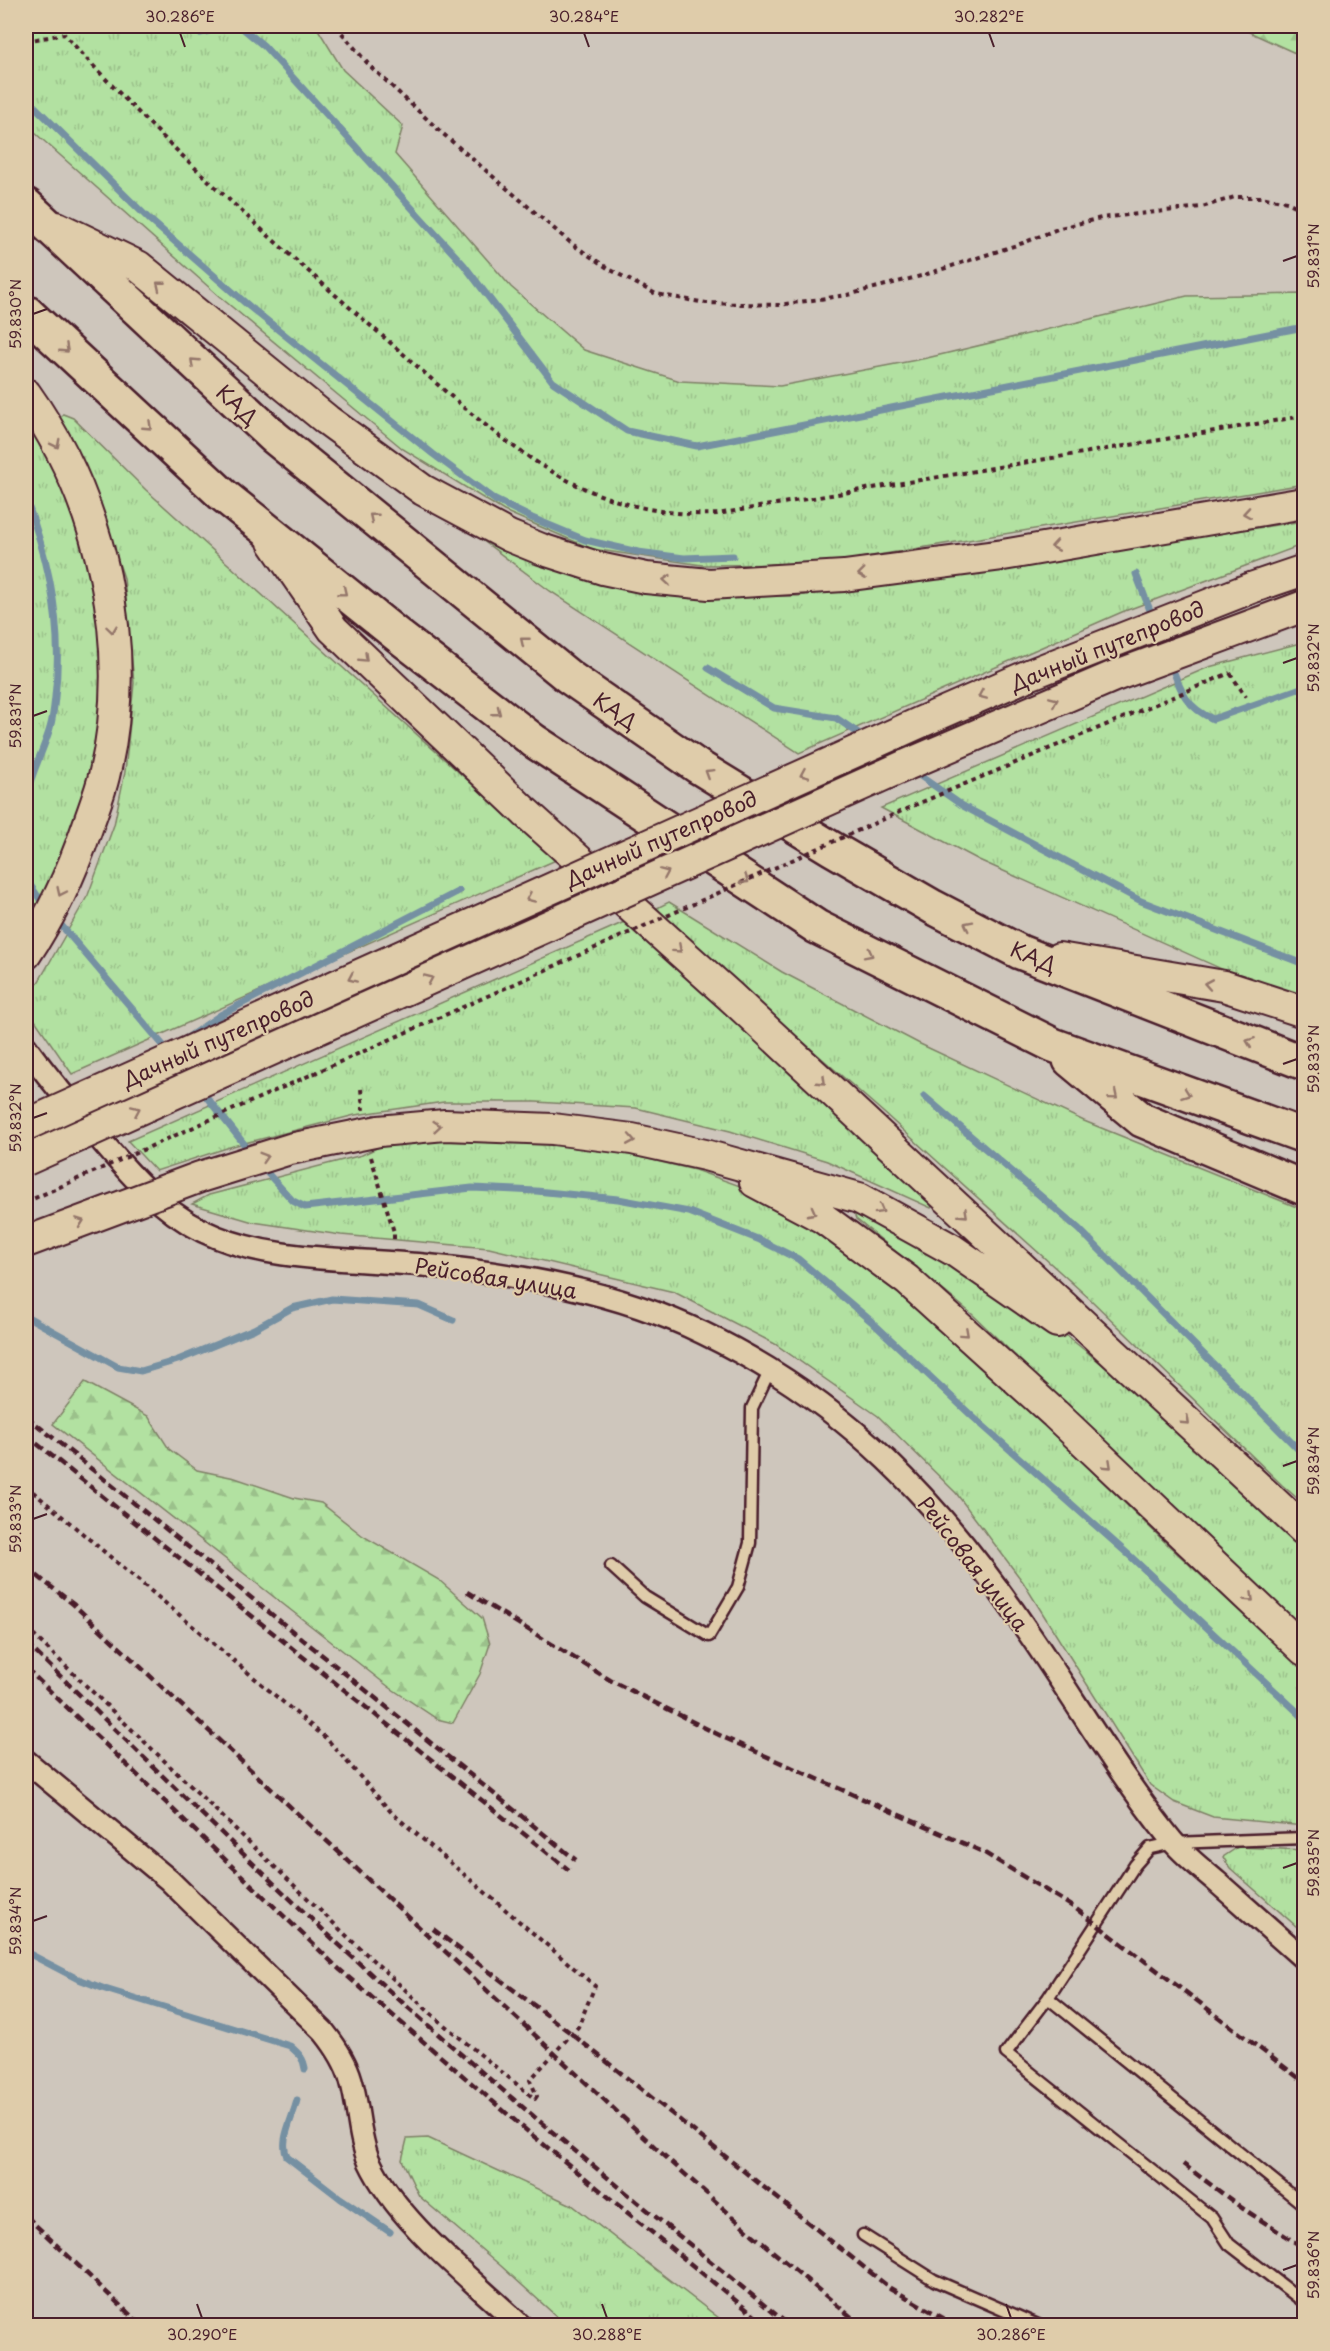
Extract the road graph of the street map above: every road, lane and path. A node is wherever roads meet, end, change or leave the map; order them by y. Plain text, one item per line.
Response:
1 (336, 26) edge
2 (26, 41) edge
3 (1305, 210) edge
4 (33, 212) edge
5 (26, 312) edge
6 (26, 394) edge
7 (1305, 416) edge
8 (1305, 503) edge
9 (265, 529) junction
10 (1305, 570) edge
11 (1305, 606) edge
12 (1305, 617) edge
13 (1175, 652) junction
14 (1246, 698) dead end
15 (1020, 952) junction
16 (26, 954) edge
17 (1305, 1012) edge
18 (1053, 1045) junction
19 (26, 1047) edge
20 (1305, 1063) edge
21 (361, 1089) dead end
22 (26, 1125) edge
23 (372, 1125) junction
24 (1305, 1136) edge
25 (705, 1155) junction
26 (26, 1160) edge
27 (374, 1171) dead end
28 (1305, 1188) edge
29 (26, 1202) edge
30 (26, 1242) edge
31 (393, 1262) junction
32 (771, 1368) junction
33 (1143, 1381) junction
34 (26, 1486) edge
35 (1305, 1530) edge
36 (611, 1566) dead end
37 (26, 1628) edge
38 (1305, 1650) edge
39 (26, 1761) edge
40 (1305, 1838) edge
41 (1173, 1843) junction
42 (1305, 1959) edge
43 (1048, 1998) junction
44 (1305, 2205) edge
45 (863, 2235) dead end
46 (1305, 2302) edge
47 (521, 2325) edge
48 (1040, 2325) edge

1 - 3 path
2 - 7 path
8 -> 4 main road
15 -> 4 highway, КАД
5 -> 9 highway
6 -> 16 main road
9 -> 18 highway
9 -> 33 main road
10 -> 22 main road, Дачный путепровод, bridge
11 - 13 main road, Дачный путепровод
12 - 13 main road
26 -> 13 main road, Дачный путепровод, bridge
14 - 29 path, bridge
17 -> 15 main road
20 -> 15 highway, КАД
18 -> 24 highway
18 -> 28 highway
19 - 31 street, Рейсовая улица
21 - 23 path
23 -> 25 main road
30 -> 23 main road, bridge
25 -> 33 main road
25 -> 38 main road
27 - 31 path
31 - 32 street, Рейсовая улица
32 - 36 lane
32 - 41 street, Рейсовая улица
33 -> 35 main road
34 - 37 path
39 - 47 street
40 - 41 lane
41 - 42 street, Рейсовая улица
41 - 43 lane
43 - 44 lane
43 - 46 lane
45 - 48 lane

